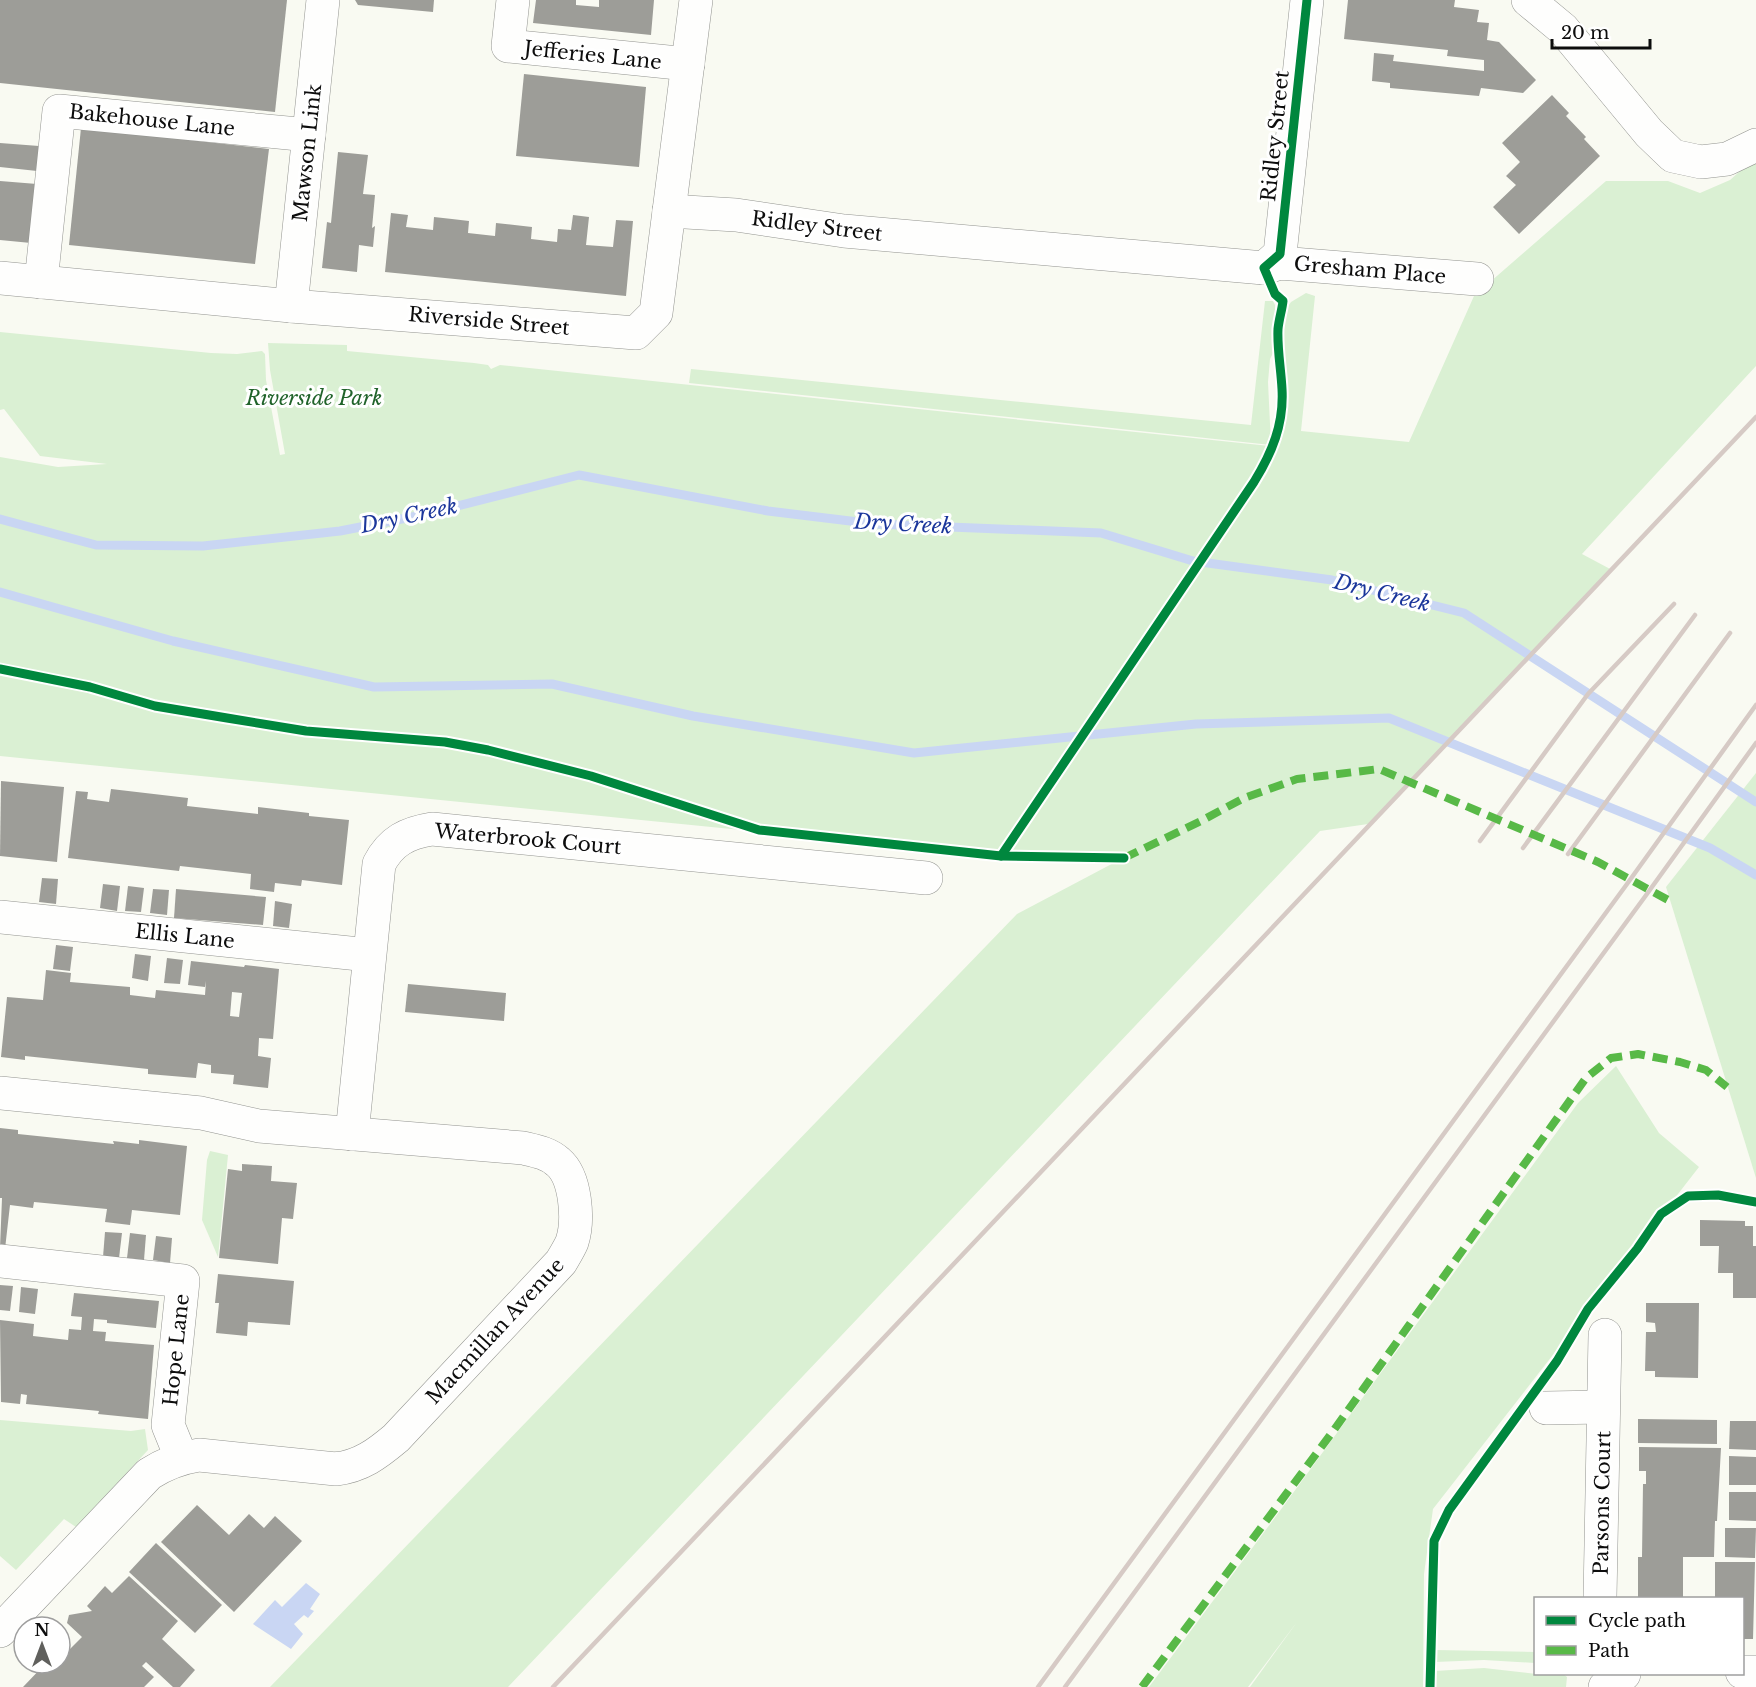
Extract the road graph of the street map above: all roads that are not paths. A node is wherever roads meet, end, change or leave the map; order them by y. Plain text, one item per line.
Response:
1 (323, 0) edge
2 (513, 0) edge
3 (696, 0) edge
4 (1306, 0) edge
5 (1528, 0) edge
6 (688, 64) junction
7 (309, 135) junction
8 (1756, 145) edge
9 (669, 211) junction
10 (1264, 267) junction
11 (0, 278) edge
12 (1477, 279) dead end
13 (41, 282) junction
14 (291, 306) junction
15 (926, 878) dead end
16 (0, 917) edge
17 (369, 955) junction
18 (0, 1093) edge
19 (352, 1134) junction
20 (0, 1261) edge
21 (1605, 1335) dead end
22 (1604, 1407) junction
23 (1546, 1408) dead end
24 (181, 1457) junction
25 (1600, 1597) edge
26 (0, 1631) edge

1 - 7 street, Mawson Link
2 - 6 street, Jefferies Lane
3 - 6 street, Riverside Street
4 - 10 street, Ridley Street
5 - 8 street
6 - 9 street, Riverside Street
7 - 13 street, Bakehouse Lane
7 - 14 street, Mawson Link
9 - 10 street, Ridley Street
9 - 14 street, Riverside Street
10 - 12 street, Gresham Place
11 - 13 street, Riverside Street
13 - 14 street, Riverside Street
15 - 17 street, Waterbrook Court
16 - 17 street, Ellis Lane
17 - 19 street, Waterbrook Court
18 - 19 street, Macmillan Avenue
19 - 24 street, Macmillan Avenue
20 - 24 street, Hope Lane
21 - 22 street, Parsons Court
22 - 23 street, Parsons Court
22 - 25 street, Parsons Court
24 - 26 street, Macmillan Avenue

